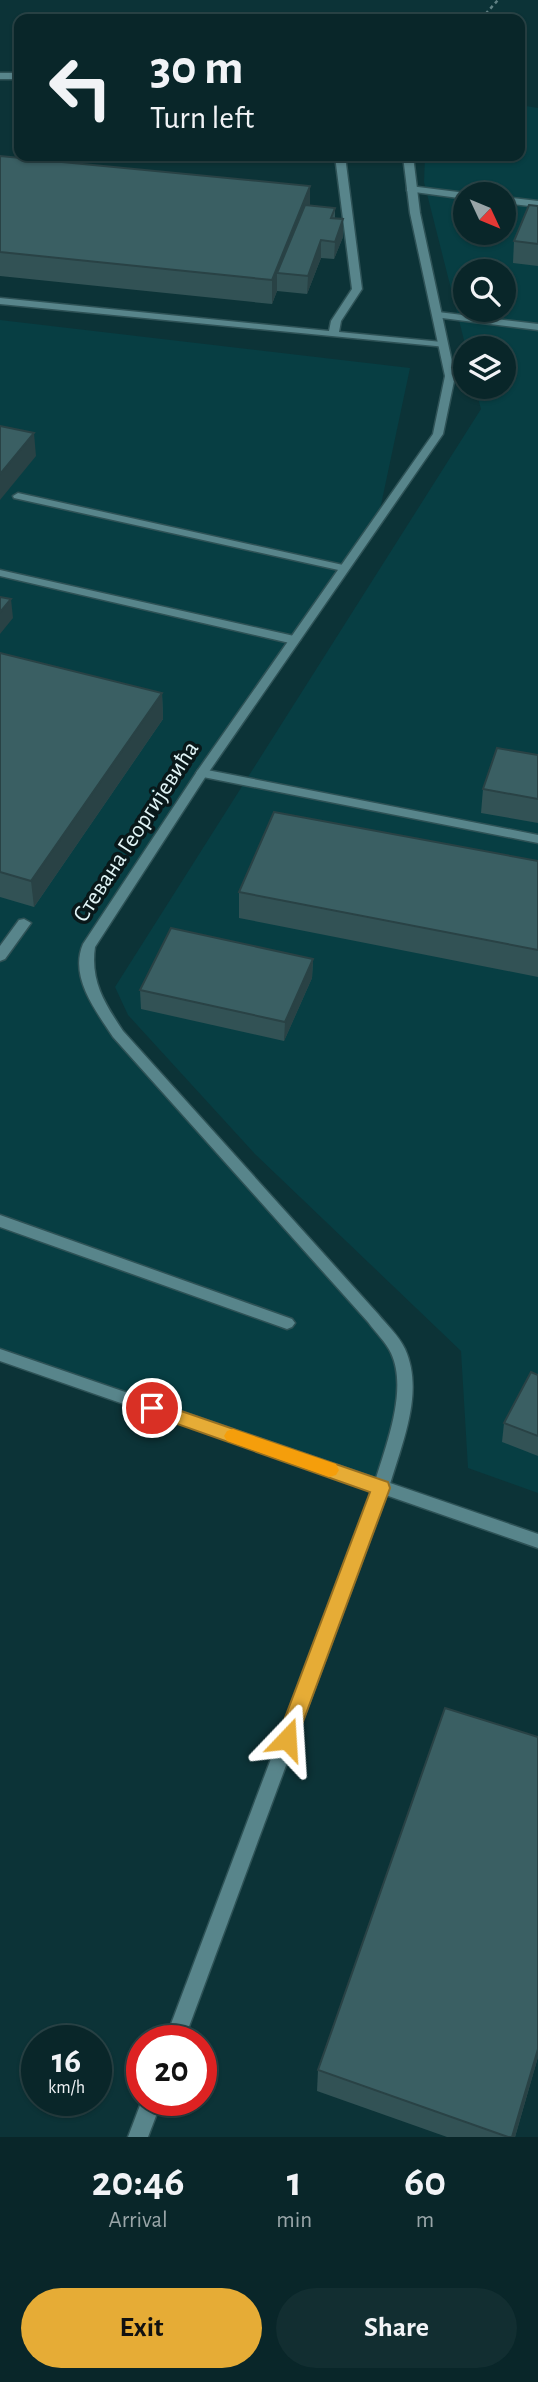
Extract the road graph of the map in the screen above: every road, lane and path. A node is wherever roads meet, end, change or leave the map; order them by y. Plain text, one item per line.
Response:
1 (498, 0) edge
2 (485, 14) edge
3 (341, 161) edge
4 (408, 161) edge
5 (410, 189) junction
6 (453, 194) edge
7 (516, 201) edge
8 (538, 204) edge
9 (0, 301) edge
10 (438, 315) junction
11 (538, 327) edge
12 (334, 333) junction
13 (442, 345) junction
14 (18, 496) dead end
15 (343, 568) junction
16 (0, 573) edge
17 (294, 640) junction
18 (202, 773) junction
19 (538, 839) edge
20 (24, 923) dead end
21 (0, 956) edge
22 (0, 1221) edge
23 (287, 1323) dead end
24 (0, 1355) edge
25 (381, 1488) junction
26 (538, 1541) edge
27 (180, 2025) edge
28 (146, 2116) edge
29 (138, 2137) edge

1 - 2 path
3 - 12 street
4 - 5 street, Стевана Георгијевића
5 - 6 street
5 - 10 street, Стевана Георгијевића
7 - 8 street
9 - 12 street
10 - 11 street
10 - 13 street, Стевана Георгијевића
12 - 13 street
13 - 15 street, Стевана Георгијевића
14 - 15 street
15 - 17 street, Стевана Георгијевића
16 - 17 street
17 - 18 street, Стевана Георгијевића
18 - 19 street
18 - 25 street, Стевана Георгијевића
20 - 21 street
22 - 23 street
24 - 25 street
25 - 26 street
25 - 27 street, Стевана Георгијевића
28 - 29 street

